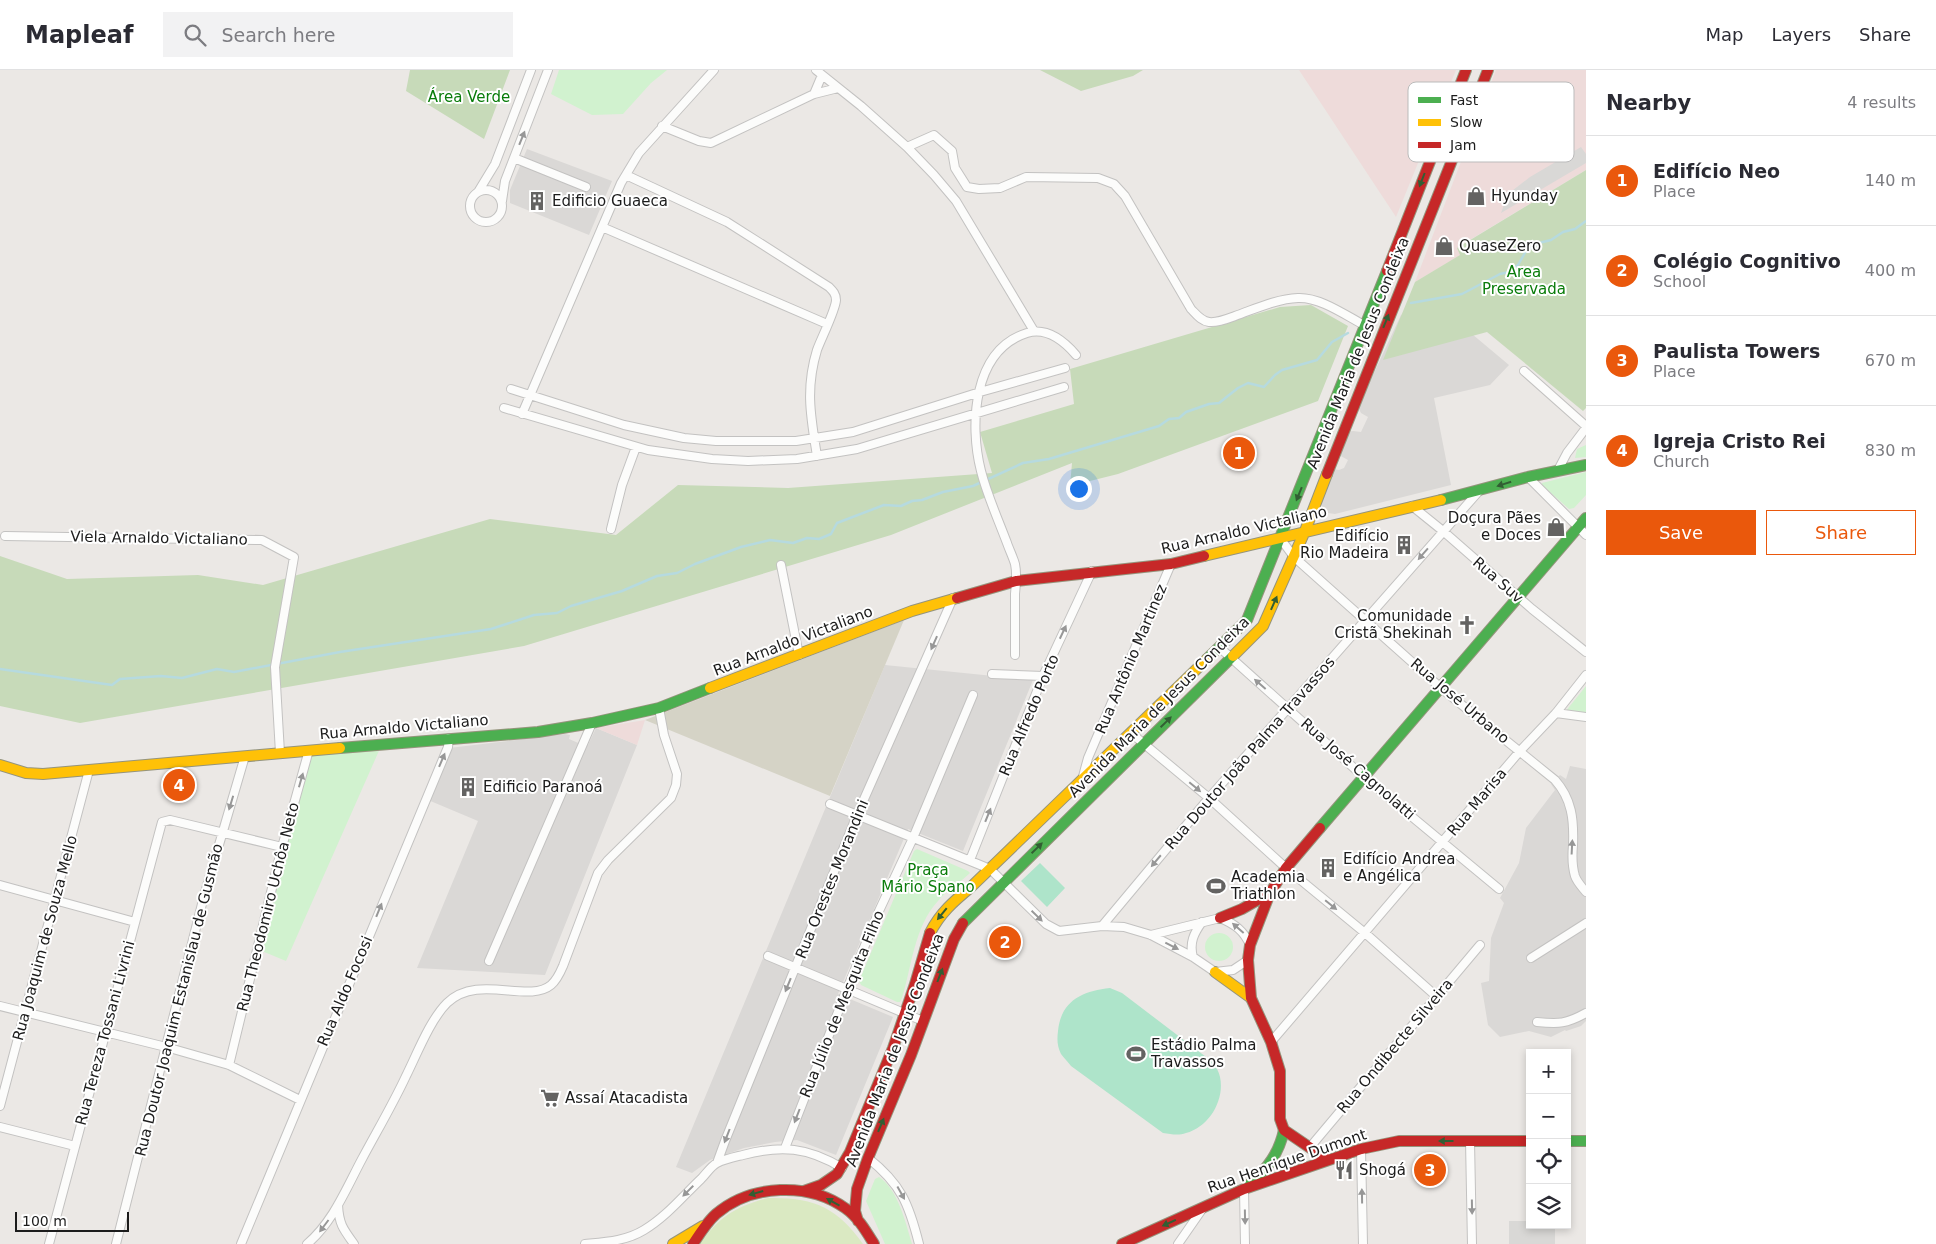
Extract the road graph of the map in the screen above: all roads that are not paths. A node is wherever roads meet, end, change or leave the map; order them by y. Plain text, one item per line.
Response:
1 (714, 70) edge
2 (1466, 70) edge
3 (1470, 70) edge
4 (1488, 70) edge
5 (530, 72) edge
6 (819, 72) edge
7 (547, 74) edge
8 (1461, 82) edge
9 (1463, 82) edge
10 (1483, 82) edge
11 (838, 88) junction
12 (814, 94) junction
13 (662, 126) junction
14 (907, 147) junction
15 (514, 158) junction
16 (1429, 162) edge
17 (1450, 162) edge
18 (626, 176) junction
19 (586, 187) dead end
20 (478, 192) junction
21 (502, 201) junction
22 (602, 227) junction
23 (827, 324) junction
24 (1364, 325) junction
25 (1034, 331) junction
26 (1076, 355) dead end
27 (1065, 368) dead end
28 (1524, 371) dead end
29 (1064, 387) dead end
30 (510, 389) dead end
31 (1340, 390) junction
32 (980, 392) junction
33 (530, 395) junction
34 (1356, 398) junction
35 (504, 408) dead end
36 (976, 412) junction
37 (522, 414) junction
38 (1586, 427) edge
39 (814, 438) junction
40 (1318, 446) junction
41 (636, 447) junction
42 (816, 456) junction
43 (1330, 464) junction
44 (1586, 465) edge
45 (1558, 470) junction
46 (1528, 477) junction
47 (1479, 491) junction
48 (1412, 506) junction
49 (1586, 518) edge
50 (1577, 528) junction
51 (611, 529) dead end
52 (1305, 531) junction
53 (1443, 531) junction
54 (5, 536) dead end
55 (1586, 536) edge
56 (1280, 538) junction
57 (1294, 557) junction
58 (1171, 564) junction
59 (781, 565) dead end
60 (1092, 572) junction
61 (1016, 581) junction
62 (954, 598) junction
63 (1519, 598) junction
64 (1366, 620) junction
65 (1219, 647) junction
66 (1586, 652) edge
67 (799, 655) junction
68 (1014, 655) dead end
69 (1232, 660) junction
70 (992, 674) dead end
71 (1586, 675) edge
72 (1043, 676) junction
73 (1441, 688) junction
74 (973, 695) dead end
75 (658, 708) junction
76 (1289, 709) junction
77 (1556, 713) junction
78 (1586, 717) edge
79 (592, 723) junction
80 (1131, 733) junction
81 (449, 738) junction
82 (1143, 744) junction
83 (309, 750) junction
84 (1520, 751) junction
85 (280, 753) junction
86 (245, 756) junction
87 (0, 765) edge
88 (89, 770) junction
89 (1364, 777) junction
90 (1081, 782) junction
91 (1209, 798) junction
92 (830, 804) dead end
93 (857, 816) junction
94 (222, 832) junction
95 (913, 838) junction
96 (1443, 843) junction
97 (282, 847) junction
98 (970, 860) junction
99 (1286, 868) junction
100 (990, 869) junction
101 (1002, 882) junction
102 (0, 885) edge
103 (1499, 889) dead end
104 (1586, 892) edge
105 (1270, 893) junction
106 (55, 900) junction
107 (1220, 918) junction
108 (135, 922) junction
109 (1203, 922) junction
110 (1586, 923) edge
111 (1102, 926) junction
112 (1365, 933) junction
113 (1151, 935) junction
114 (1250, 945) junction
115 (1480, 945) dead end
116 (768, 956) dead end
117 (1193, 957) junction
118 (1531, 958) dead end
119 (1248, 960) junction
120 (489, 961) dead end
121 (795, 967) junction
122 (1215, 972) junction
123 (847, 989) junction
124 (1436, 996) junction
125 (1251, 998) junction
126 (0, 1006) edge
127 (24, 1013) junction
128 (1586, 1013) edge
129 (905, 1014) junction
130 (923, 1021) junction
131 (1537, 1022) dead end
132 (107, 1032) junction
133 (1271, 1042) junction
134 (166, 1047) junction
135 (229, 1065) junction
136 (300, 1100) junction
137 (0, 1106) edge
138 (0, 1127) edge
139 (1284, 1130) junction
140 (1470, 1141) junction
141 (1526, 1141) edge
142 (1571, 1141) edge
143 (1586, 1141) edge
144 (75, 1146) junction
145 (1311, 1146) junction
146 (784, 1148) junction
147 (1361, 1149) junction
148 (868, 1158) junction
149 (1328, 1160) junction
150 (717, 1163) junction
151 (842, 1168) junction
152 (1244, 1189) junction
153 (804, 1191) junction
154 (338, 1205) junction
155 (1205, 1207) junction
156 (858, 1221) junction
157 (704, 1225) junction
158 (49, 1244) edge
159 (116, 1244) edge
160 (241, 1244) edge
161 (307, 1244) edge
162 (354, 1244) edge
163 (585, 1244) edge
164 (674, 1244) edge
165 (693, 1244) edge
166 (874, 1244) edge
167 (919, 1244) edge
168 (1122, 1244) edge
169 (1178, 1244) edge
170 (1245, 1244) edge
171 (1363, 1244) edge
172 (1472, 1244) edge

1 - 13 street
2 - 8 street, Avenida Maria de Jesus Condeixa
3 - 9 street
4 - 10 street, Avenida Maria de Jesus Condeixa
5 - 7 street
5 - 20 street
6 - 11 street
6 - 12 street
15 -> 7 street
11 - 12 street
11 - 14 street
12 - 13 street
13 - 18 street
14 - 24 street
14 - 25 street
15 - 19 street
15 - 21 street
16 -> 24 street, Avenida Maria de Jesus Condeixa
34 -> 17 street, Avenida Maria de Jesus Condeixa
18 - 22 street
18 - 23 street
20 - 21 street
20 - 21 street
22 - 23 street
22 - 33 street
23 - 39 street
24 - 31 street, Avenida Maria de Jesus Condeixa
25 - 26 street
25 - 32 street
27 - 32 street
28 - 38 street
29 - 36 street
30 - 33 street
31 - 34 street
31 - 40 street, Avenida Maria de Jesus Condeixa
32 - 36 street
32 - 39 street
33 - 37 street
33 - 39 street
34 - 43 street, Avenida Maria de Jesus Condeixa
35 - 37 street
36 - 42 street
36 - 61 street
37 - 41 street
38 - 45 street
39 - 42 street
40 - 43 street
40 -> 56 street, Avenida Maria de Jesus Condeixa
41 - 42 street
41 - 51 street
43 - 52 street, Avenida Maria de Jesus Condeixa
44 - 45 street, Rua Arnaldo Victaliano
45 - 46 street, Rua Arnaldo Victaliano
46 -> 47 street, Rua Arnaldo Victaliano
46 - 50 street
47 - 48 street, Rua Arnaldo Victaliano
47 - 53 street, Rua Doutor João Palma Travassos
48 - 52 street, Rua Arnaldo Victaliano
48 - 53 street, Rua Suv
49 - 50 street
50 - 55 street
50 - 63 street
52 - 56 street, Rua Arnaldo Victaliano
52 - 57 street, Avenida Maria de Jesus Condeixa
53 - 63 street, Rua Suv
53 -> 64 street, Rua Doutor João Palma Travassos
54 - 85 street, Viela Arnaldo Victaliano
56 - 57 street, Rua José Urbano
56 - 58 street, Rua Arnaldo Victaliano
56 - 65 street, Avenida Maria de Jesus Condeixa
57 - 64 street, Rua José Urbano
69 -> 57 street, Avenida Maria de Jesus Condeixa
58 - 60 street, Rua Arnaldo Victaliano
58 - 90 street, Rua Antônio Martinez
59 - 67 street
60 - 61 street, Rua Arnaldo Victaliano
72 -> 60 street, Rua Alfredo Porto
61 - 62 street, Rua Arnaldo Victaliano
61 - 68 street
62 - 67 street, Rua Arnaldo Victaliano
62 -> 93 street, Rua Orestes Morandini
63 - 66 street, Rua Suv
63 - 73 street
64 - 73 street, Rua José Urbano
64 - 76 street, Rua Doutor João Palma Travassos
65 - 69 street, Rua José Cagnolatti
65 - 80 street, Avenida Maria de Jesus Condeixa
67 - 75 street, Rua Arnaldo Victaliano
76 -> 69 street, Rua José Cagnolatti
82 -> 69 street, Avenida Maria de Jesus Condeixa
70 - 72 street
71 - 77 street, Rua Marisa
98 -> 72 street, Rua Alfredo Porto
73 - 84 street, Rua José Urbano
73 - 89 street
74 - 95 street, Rua Júlio de Mesquita Filho
75 - 79 street, Rua Arnaldo Victaliano
75 - 154 street
76 - 89 street, Rua José Cagnolatti
76 - 91 street, Rua Doutor João Palma Travassos
77 - 78 street
77 - 84 street, Rua Marisa
79 - 81 street, Rua Arnaldo Victaliano
79 - 120 street
80 - 82 street
80 - 90 street, Avenida Maria de Jesus Condeixa
81 - 83 street, Rua Arnaldo Victaliano
136 -> 81 street, Rua Aldo Focosi
82 -> 91 street
101 -> 82 street, Avenida Maria de Jesus Condeixa
83 - 85 street, Rua Arnaldo Victaliano
97 -> 83 street, Rua Theodomiro Uchôa Neto
84 - 96 street, Rua Marisa
104 -> 84 street, Rua José Urbano
85 - 86 street, Rua Arnaldo Victaliano
86 - 88 street, Rua Arnaldo Victaliano
86 -> 94 street, Rua Doutor Joaquim Estanislau de Gusmão
87 - 88 street, Rua Arnaldo Victaliano
88 - 106 street, Rua Joaquim de Souza Mello
89 - 96 street, Rua José Cagnolatti
89 - 99 street
90 - 100 street, Avenida Maria de Jesus Condeixa
91 - 99 street
91 -> 111 street, Rua Doutor João Palma Travassos
92 - 93 street
93 - 95 street
93 - 121 street, Rua Orestes Morandini
94 - 97 street
94 - 108 street, Rua Tereza Tossani Livrini
94 - 134 street, Rua Doutor Joaquim Estanislau de Gusmão
95 - 98 street
95 - 123 street, Rua Júlio de Mesquita Filho
96 - 103 street, Rua José Cagnolatti
96 - 112 street, Rua Marisa
97 - 135 street, Rua Theodomiro Uchôa Neto
98 - 100 street
99 - 105 street
99 -> 112 street
100 - 101 street
100 -> 129 street, Avenida Maria de Jesus Condeixa
101 -> 111 street
130 -> 101 street, Avenida Maria de Jesus Condeixa
102 - 106 street
105 - 107 street
105 - 114 street
106 - 108 street
106 - 127 street, Rua Joaquim de Souza Mello
107 - 109 street
114 -> 107 street
108 - 132 street, Rua Tereza Tossani Livrini
109 - 113 street
109 - 117 street
110 - 118 street
111 - 113 street
112 - 124 street
112 - 133 street, Rua Marisa
113 -> 117 street
114 - 119 street
115 - 124 street, Rua Ondibecte Silveira
116 - 121 street
117 - 122 street
119 - 122 street
119 - 125 street
121 - 123 street
121 -> 150 street, Rua Orestes Morandini
122 - 125 street
123 - 129 street
123 -> 146 street, Rua Júlio de Mesquita Filho
124 - 145 street, Rua Ondibecte Silveira
125 - 133 street
126 - 127 street
127 - 132 street
127 - 137 street, Rua Joaquim de Souza Mello
128 - 131 street
129 - 130 street
129 - 151 street, Avenida Maria de Jesus Condeixa
148 -> 130 street, Avenida Maria de Jesus Condeixa
132 - 134 street
132 - 144 street, Rua Tereza Tossani Livrini
133 - 139 street
134 - 135 street
134 - 159 street, Rua Doutor Joaquim Estanislau de Gusmão
135 - 136 street
136 - 160 street, Rua Aldo Focosi
138 - 144 street
139 - 145 street
139 - 152 street
140 - 141 street, Rua Henrique Dumont
140 -> 147 street, Rua Henrique Dumont
140 -> 172 street
142 - 143 street
144 - 158 street, Rua Tereza Tossani Livrini
145 - 149 street
146 - 150 street
146 - 151 street
147 - 149 street, Rua Henrique Dumont
171 -> 147 street
148 - 156 street, Avenida Maria de Jesus Condeixa
148 -> 167 street
149 - 152 street, Rua Henrique Dumont
150 -> 163 street
151 - 153 street, Avenida Maria de Jesus Condeixa
152 - 155 street, Rua Henrique Dumont
152 -> 170 street
156 -> 153 street
153 -> 157 street
154 -> 161 street
154 - 162 street
155 -> 168 street, Rua Henrique Dumont
155 - 169 street
156 - 166 street
157 - 164 street
157 - 165 street

